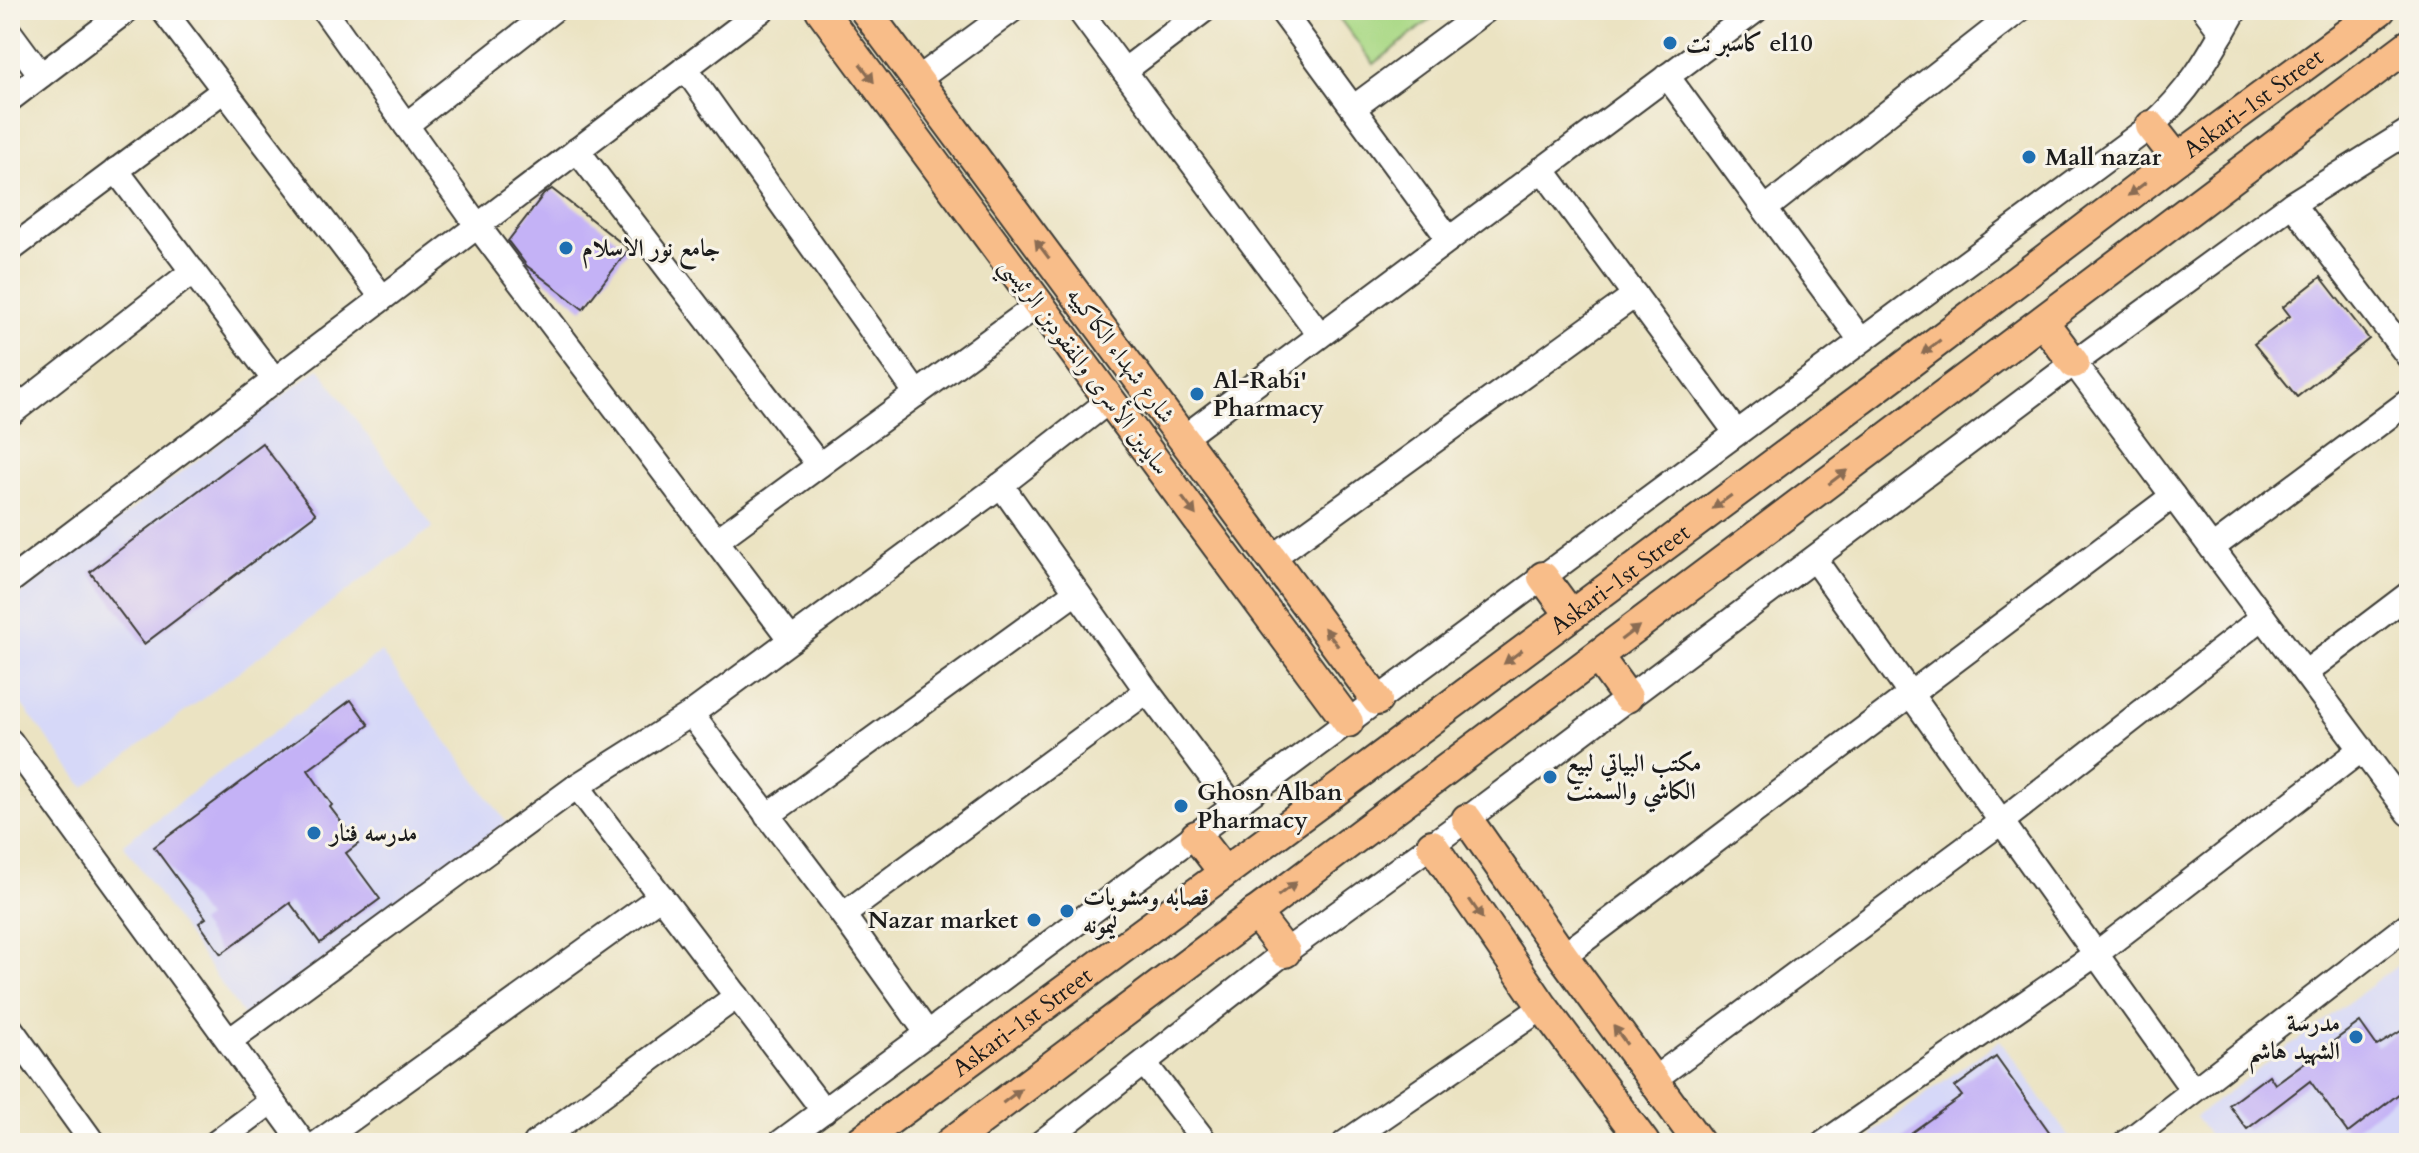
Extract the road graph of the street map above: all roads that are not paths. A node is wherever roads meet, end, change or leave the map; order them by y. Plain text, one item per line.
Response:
1 (127, 10) edge
2 (163, 10) edge
3 (553, 10) edge
4 (762, 10) edge
5 (821, 10) edge
6 (865, 10) edge
7 (1012, 10) edge
8 (1079, 10) edge
9 (1204, 10) edge
10 (1281, 10) edge
11 (1486, 10) edge
12 (1756, 10) edge
13 (2019, 10) edge
14 (2205, 10) edge
15 (2235, 10) edge
16 (2380, 10) edge
17 (333, 13) edge
18 (10, 33) edge
19 (2222, 33) junction
20 (2409, 45) edge
21 (685, 68) junction
22 (1124, 71) junction
23 (41, 75) junction
24 (1667, 76) junction
25 (917, 80) junction
26 (224, 90) junction
27 (10, 99) edge
28 (1353, 108) junction
29 (406, 125) junction
30 (2151, 126) junction
31 (2409, 131) edge
32 (577, 150) junction
33 (2177, 159) junction
34 (1542, 169) junction
35 (116, 170) junction
36 (2292, 204) junction
37 (1765, 209) junction
38 (477, 225) junction
39 (1449, 239) junction
40 (10, 250) edge
41 (193, 271) junction
42 (1635, 295) junction
43 (382, 297) junction
44 (1039, 304) junction
45 (2043, 322) junction
46 (1320, 335) junction
47 (1860, 339) junction
48 (2409, 357) edge
49 (2074, 363) junction
50 (274, 379) junction
51 (917, 394) junction
52 (1110, 400) junction
53 (2409, 401) edge
54 (10, 414) edge
55 (1735, 431) junction
56 (1183, 438) junction
57 (819, 465) junction
58 (1001, 485) junction
59 (2173, 496) junction
60 (716, 541) junction
61 (2212, 548) junction
62 (1272, 558) junction
63 (1814, 559) junction
64 (1543, 577) junction
65 (10, 581) edge
66 (1076, 592) junction
67 (2409, 594) edge
68 (1570, 614) junction
69 (2263, 617) junction
70 (791, 640) junction
71 (1598, 657) junction
72 (2305, 673) junction
73 (1147, 691) junction
74 (1909, 693) junction
75 (1627, 697) junction
76 (1377, 700) junction
77 (691, 714) junction
78 (1348, 722) junction
79 (1412, 733) junction
80 (10, 741) edge
81 (2362, 749) junction
82 (1373, 763) junction
83 (1440, 775) junction
84 (577, 786) junction
85 (1402, 802) junction
86 (2407, 806) edge
87 (1235, 808) junction
88 (767, 816) junction
89 (1467, 819) junction
90 (2001, 822) junction
91 (1196, 836) junction
92 (1432, 845) junction
93 (1224, 872) junction
94 (661, 896) junction
95 (1255, 913) junction
96 (843, 915) junction
97 (1541, 924) junction
98 (2409, 924) edge
99 (1503, 948) junction
100 (1285, 952) junction
101 (2096, 954) junction
102 (1563, 956) junction
103 (737, 996) junction
104 (1543, 1007) junction
105 (10, 1028) edge
106 (928, 1034) junction
107 (229, 1041) junction
108 (1145, 1064) junction
109 (1653, 1080) junction
110 (2193, 1090) junction
111 (272, 1101) junction
112 (824, 1111) junction
113 (1852, 1135) edge
114 (93, 1143) edge
115 (216, 1143) edge
116 (303, 1143) edge
117 (318, 1143) edge
118 (536, 1143) edge
119 (780, 1143) edge
120 (858, 1143) edge
121 (950, 1143) edge
122 (1041, 1143) edge
123 (1206, 1143) edge
124 (1345, 1143) edge
125 (1643, 1143) edge
126 (1699, 1143) edge
127 (1824, 1143) edge
128 (2126, 1143) edge

1 - 23 street
2 - 26 street
3 - 29 street
4 - 21 street
5 -> 44 main road, سايدين الأسرى والمفقودين الرئيسي
6 - 25 main road, شارع شهداء الكاكييه
7 - 25 street
8 - 22 street
9 - 22 street
10 - 28 street
11 - 28 street
12 - 24 street
13 - 37 street
14 - 19 street
15 - 19 street
16 - 33 main road, Askari-1st Street
17 - 29 street
18 - 23 street
19 - 30 street
20 - 45 main road, Askari-1st Street
21 - 32 street
21 - 51 street
22 - 46 street
23 - 27 street
24 - 34 street
24 - 37 street
56 -> 25 main road, شارع شهداء الكاكييه
26 - 35 street
26 - 43 street
28 - 39 street
29 - 38 street
30 - 33 main road
30 - 47 street
31 - 36 street
32 - 38 street
32 - 57 street
33 -> 68 main road, Askari-1st Street
34 - 39 street
34 - 42 street
35 - 40 street
35 - 41 street
36 - 48 street
36 - 49 street
37 - 47 street
38 - 43 street
38 - 60 street
39 - 46 street
41 - 50 street
41 - 54 street
42 - 55 street
42 - 62 street
43 - 50 street
44 - 51 street
44 - 52 main road, سايدين الأسرى والمفقودين الرئيسي
45 - 49 main road
71 -> 45 main road, Askari-1st Street
46 - 56 street
47 - 55 street
49 - 59 street
49 - 63 street
50 - 65 street
51 - 57 street
52 - 58 street
52 -> 78 main road, سايدين الأسرى والمفقودين الرئيسي
53 - 61 street
55 - 64 street
56 - 62 main road, شارع شهداء الكاكييه
57 - 60 street
58 - 66 street
58 - 70 street
59 - 61 street
59 - 74 street
60 - 70 street
61 - 69 street
76 -> 62 main road, شارع شهداء الكاكييه
63 - 74 street
63 - 75 street
64 - 68 main road
64 - 76 street
66 - 73 street
66 - 88 street
67 - 72 street
68 -> 79 main road, Askari-1st Street
69 - 72 street
69 - 90 street
70 - 77 street
71 - 75 main road
71 - 83 main road, Askari-1st Street
72 - 81 street
73 - 87 street
73 - 96 street
74 - 90 street
74 - 102 street
75 - 89 street
76 - 78 street
77 - 84 street
77 - 88 street
78 - 87 street
79 - 82 main road, Askari-1st Street
79 - 83 main road
80 - 107 street
81 - 86 street
81 - 101 street
82 - 85 main road
82 - 93 main road, Askari-1st Street
83 - 85 main road, Askari-1st Street
84 - 94 street
84 - 107 street
95 -> 85 main road, Askari-1st Street
87 - 91 street
88 - 96 street
89 - 92 street
89 - 97 main road
90 - 101 street
90 - 109 street
91 - 93 main road
91 - 106 street
92 -> 99 main road
92 - 100 street
93 - 120 main road, Askari-1st Street
94 - 103 street
94 - 117 street
95 - 100 main road
121 -> 95 main road, Askari-1st Street
96 - 106 street
97 - 99 main road
97 - 102 main road
98 - 110 street
99 - 104 main road
100 - 108 street
101 - 110 street
101 - 113 street
109 -> 102 main road
103 - 112 street
103 - 118 street
104 - 124 street
104 - 125 main road
105 - 114 street
106 - 112 street
107 - 111 street
108 - 122 street
108 - 123 street
109 - 126 main road
110 - 128 street
111 - 115 street
111 - 116 street
112 - 119 street
113 - 127 street

